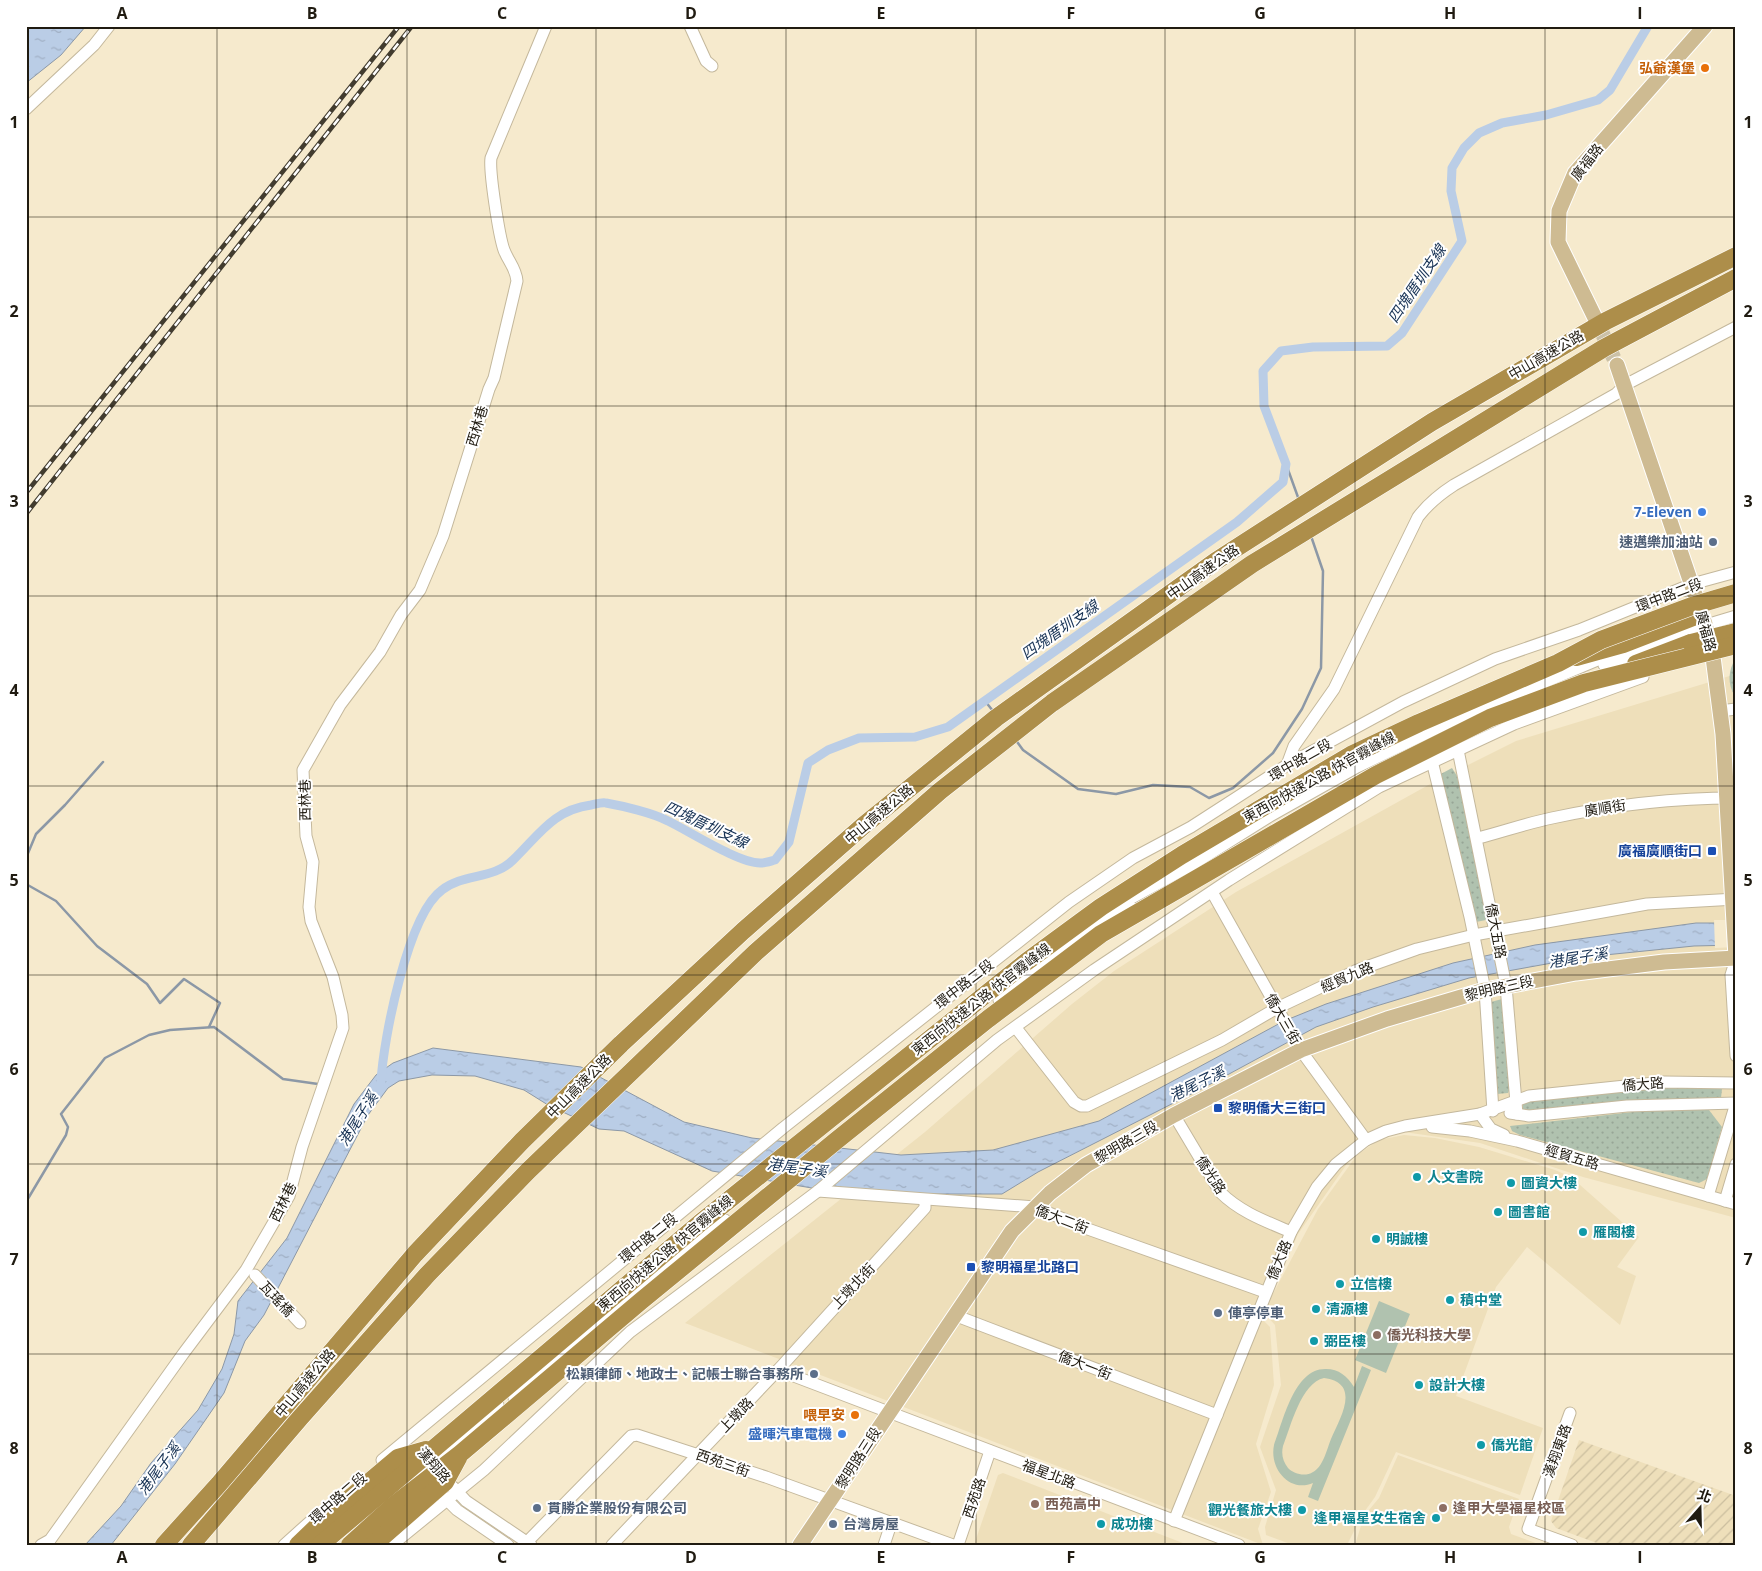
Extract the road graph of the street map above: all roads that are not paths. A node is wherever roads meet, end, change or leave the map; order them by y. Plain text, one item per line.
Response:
1 (108, 26) edge
2 (546, 26) edge
3 (690, 26) edge
4 (1705, 26) edge
5 (712, 66) dead end
6 (26, 109) edge
7 (1736, 256) edge
8 (1736, 278) edge
9 (1598, 324) tunnel mouth
10 (1736, 327) edge
11 (1617, 365) tunnel mouth
12 (1625, 385) junction
13 (1736, 572) edge
14 (1692, 584) junction
15 (1736, 594) edge
16 (1736, 606) edge
17 (1736, 616) edge
18 (1736, 623) edge
19 (1706, 627) junction
20 (1736, 632) edge
21 (1736, 645) edge
22 (1736, 652) edge
23 (1713, 657) junction
24 (1558, 663) junction
25 (1584, 683) junction
26 (1736, 709) edge
27 (1720, 711) junction
28 (1458, 750) junction
29 (1432, 760) junction
30 (1288, 765) junction
31 (1731, 798) edge
32 (1478, 838) junction
33 (1212, 892) junction
34 (1733, 903) edge
35 (1496, 931) junction
36 (1474, 935) junction
37 (1736, 958) edge
38 (1506, 986) junction
39 (1485, 990) junction
40 (1278, 1012) junction
41 (1016, 1028) junction
42 (1301, 1050) junction
43 (1736, 1056) edge
44 (1736, 1083) edge
45 (1516, 1101) junction
46 (1736, 1103) edge
47 (1493, 1111) junction
48 (1174, 1114) junction
49 (1480, 1114) junction
50 (1517, 1114) junction
51 (1405, 1126) junction
52 (1366, 1140) junction
53 (1517, 1141) junction
54 (1736, 1164) edge
55 (769, 1181) junction
56 (818, 1191) junction
57 (1708, 1196) junction
58 (925, 1200) junction
59 (1731, 1202) edge
60 (1035, 1207) junction
61 (1291, 1232) junction
62 (612, 1268) junction
63 (255, 1275) dead end
64 (634, 1291) junction
65 (1265, 1292) junction
66 (653, 1314) junction
67 (954, 1314) junction
68 (300, 1322) dead end
69 (778, 1370) junction
70 (888, 1413) junction
71 (1570, 1413) dead end
72 (1217, 1415) junction
73 (407, 1440) junction
74 (990, 1451) junction
75 (460, 1454) junction
76 (698, 1454) junction
77 (431, 1465) junction
78 (456, 1491) junction
79 (830, 1500) junction
80 (445, 1501) junction
81 (1174, 1521) junction
82 (891, 1524) junction
83 (529, 1543) edge
84 (41, 1545) edge
85 (164, 1545) edge
86 (191, 1545) edge
87 (284, 1545) edge
88 (298, 1545) edge
89 (320, 1545) edge
90 (342, 1545) edge
91 (350, 1545) edge
92 (373, 1545) edge
93 (392, 1545) edge
94 (508, 1545) edge
95 (612, 1545) edge
96 (800, 1545) edge
97 (884, 1545) edge
98 (953, 1545) edge
99 (958, 1545) edge
100 (1239, 1545) edge
101 (1572, 1545) edge

1 - 6 street
2 - 84 street, 西林巷
3 - 5 street
4 - 9 main road, 廣福路
7 - 85 highway, 中山高速公路
8 - 86 highway, 中山高速公路
10 - 12 street
11 - 12 main road, 廣福路
12 - 14 main road, 廣福路
12 - 30 street
13 - 14 street, 環中路二段
14 - 19 main road, 廣福路
14 - 30 street, 環中路二段
15 - 24 highway, bridge
16 - 24 highway, 東西向快速公路 快官霧峰線, bridge
17 - 19 street, 環中路二段
18 - 19 street, 環中路二段
19 - 23 main road, 廣福路
19 - 55 street, 環中路二段
19 - 55 street, 環中路二段
20 - 25 highway, 東西向快速公路 快官霧峰線, bridge
21 - 25 highway, bridge
22 - 23 street
23 - 27 main road, 廣福路
23 - 28 street
24 - 77 highway, 東西向快速公路 快官霧峰線, bridge
25 - 75 highway, 東西向快速公路 快官霧峰線, bridge
26 - 27 street
27 - 31 main road, 廣福路
28 - 29 street
28 - 32 street, 僑大五路
29 - 33 street
29 - 36 street, 僑大五路
30 - 62 street, 環中路二段
31 - 32 street, 廣順街
31 - 34 main road, 廣福路
32 - 35 street, 僑大五路
33 - 40 street, 僑大三街
33 - 41 street
34 - 35 street, 經貿九路
34 - 37 main road, 廣福路
35 - 36 street, 經貿九路
35 - 38 street, 僑大五路
36 - 39 street, 僑大五路
36 - 40 street, 經貿九路
37 - 38 main road, 黎明路三段
37 - 43 street
38 - 39 main road, 黎明路三段
38 - 45 street, 僑大五路
39 - 42 main road, 黎明路三段
39 - 47 street, 僑大五路
40 - 41 street, 經貿九路
40 - 42 street, 僑大三街
41 - 56 street
42 - 48 main road, 黎明路三段
42 - 52 street, 僑大三街
44 - 45 street, 僑大路
45 - 47 street, 僑大路
45 - 50 street, 僑大五路
46 - 50 street, 僑大路
46 - 57 street
47 - 49 street, 僑大路
47 - 50 street, 僑大路
48 - 60 main road, 黎明路三段
48 - 61 street, 僑光路
49 - 51 street, 僑大路
49 - 53 street
51 - 52 street, 僑大路
51 - 53 street, 經貿五路
52 - 61 street, 僑大路
53 - 57 street, 經貿五路
54 - 59 street
55 - 64 street
56 - 58 street, 僑大二街
56 - 66 street
57 - 59 street, 經貿五路
58 - 60 street, 僑大二街
58 - 69 street, 上墩北街
60 - 65 street, 僑大二街
60 - 67 main road, 黎明路三段
61 - 65 street, 僑大路
62 - 64 street
62 - 73 street, 環中路二段
63 - 68 street, 瓦瑤橋
64 - 66 street
64 - 77 street
65 - 72 street, 僑大路
66 - 78 street
67 - 70 main road, 黎明路三段
67 - 72 street, 僑大一街
69 - 70 street
69 - 76 street, 上墩路
70 - 74 street, 福星北路
70 - 79 main road, 黎明路三段
71 - 101 street, 漢翔東路
72 - 81 street, 僑大路
73 - 77 street, 漢翔路
73 - 87 street, 環中路二段
74 - 81 street, 福星北路
74 - 99 street, 西苑路
75 - 91 highway, 東西向快速公路 快官霧峰線, bridge
75 - 92 highway, bridge
76 - 79 street, 西苑三街
76 - 83 street, 西苑三街
76 - 95 street, 上墩路
77 - 78 street, 漢翔路
77 - 80 street, 漢翔路
77 - 88 highway, bridge
77 - 89 highway, 東西向快速公路 快官霧峰線, bridge
77 - 90 street
77 - 91 street
78 - 80 street
78 - 83 street, 漢翔路
79 - 82 street, 西苑三街
79 - 96 main road, 黎明路三段
80 - 93 street
80 - 94 street, 漢翔路
81 - 100 street, 福星北路
82 - 97 street
82 - 98 street, 西苑三街

